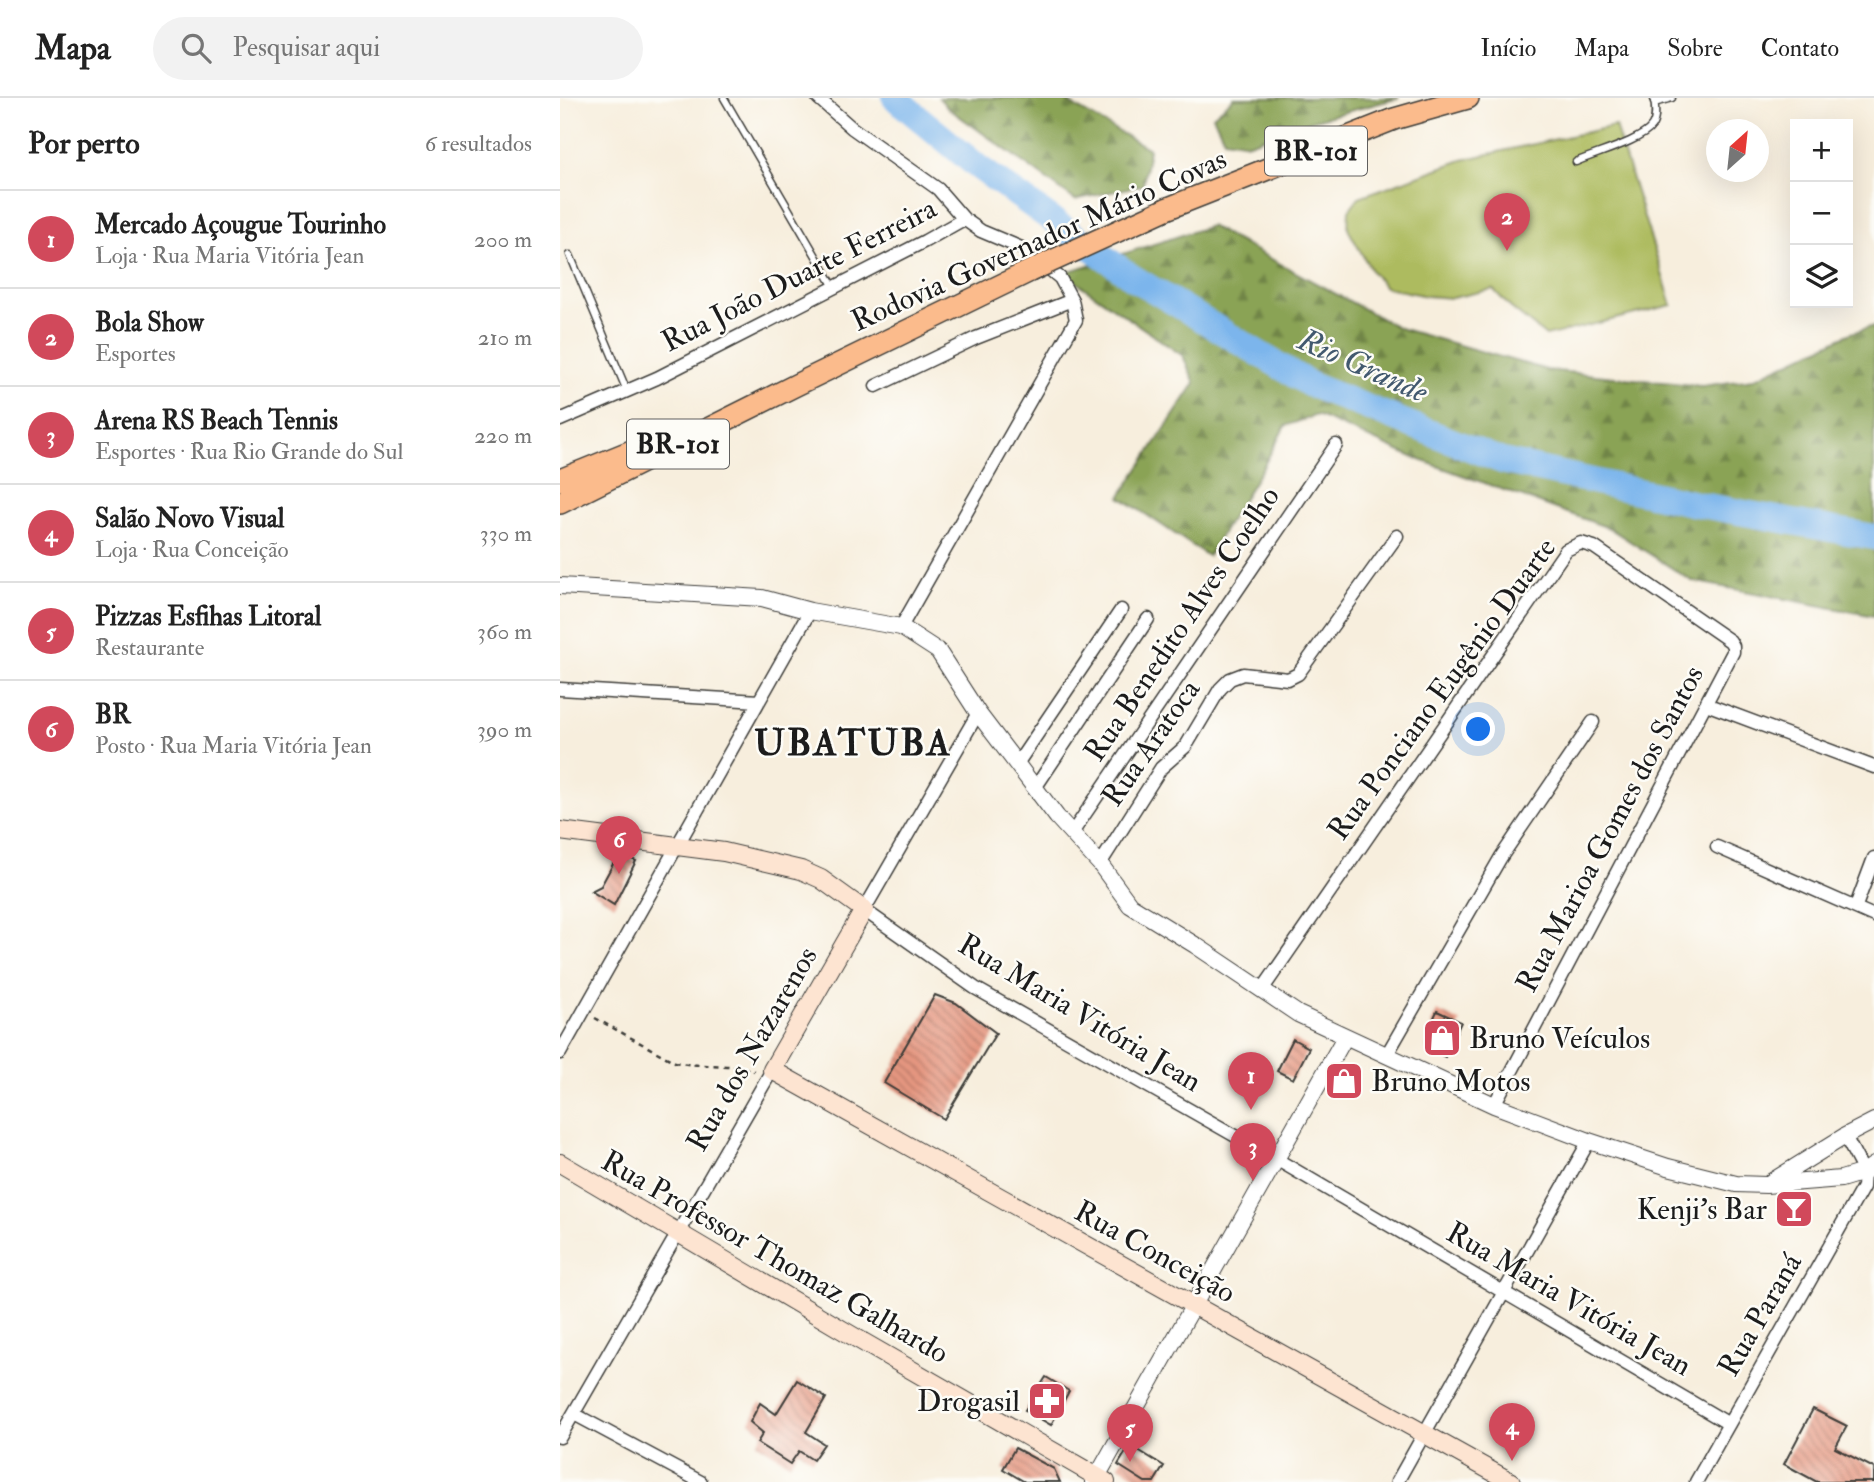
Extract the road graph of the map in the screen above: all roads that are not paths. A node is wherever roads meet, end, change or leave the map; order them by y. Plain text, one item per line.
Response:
1 (724, 98) edge
2 (818, 98) edge
3 (1468, 98) edge
4 (1672, 98) edge
5 (1654, 100) edge
6 (1576, 162) dead end
7 (964, 219) junction
8 (570, 255) dead end
9 (834, 288) junction
10 (1073, 300) junction
11 (796, 384) junction
12 (876, 386) dead end
13 (627, 391) junction
14 (560, 420) edge
15 (1336, 445) dead end
16 (560, 480) edge
17 (560, 503) edge
18 (1397, 536) dead end
19 (560, 586) edge
20 (1121, 610) dead end
21 (810, 611) junction
22 (1149, 619) dead end
23 (901, 627) junction
24 (1733, 652) joint
25 (560, 689) edge
26 (759, 701) junction
27 (1706, 704) junction
28 (978, 713) junction
29 (1593, 723) dead end
30 (1017, 764) junction
31 (1874, 767) edge
32 (1035, 788) junction
33 (560, 831) edge
34 (1072, 834) junction
35 (676, 847) junction
36 (1717, 848) dead end
37 (1874, 858) edge
38 (1100, 864) junction
39 (1856, 906) junction
40 (864, 910) junction
41 (1874, 916) edge
42 (1262, 990) junction
43 (1345, 1037) junction
44 (560, 1053) edge
45 (1385, 1056) junction
46 (772, 1070) junction
47 (1494, 1105) junction
48 (1874, 1121) edge
49 (1845, 1136) junction
50 (1589, 1142) junction
51 (1276, 1159) junction
52 (560, 1163) edge
53 (1869, 1168) edge
54 (1766, 1185) junction
55 (679, 1232) junction
56 (1504, 1294) junction
57 (1193, 1306) junction
58 (574, 1414) junction
59 (1728, 1424) junction
60 (1424, 1434) junction
61 (560, 1437) edge
62 (1099, 1480) edge
63 (701, 1482) edge
64 (1397, 1482) edge
65 (1511, 1482) edge
66 (1696, 1482) edge

1 - 9 lane
2 - 7 street, Rua João Duarte Ferreira
3 - 11 highway, Rodovia Governador Mário Covas / BR-101, bridge
4 - 5 lane
5 - 6 lane
7 - 9 street, Rua João Duarte Ferreira
7 - 10 street
8 - 13 lane
9 - 13 street, Rua João Duarte Ferreira
10 - 12 street
10 - 23 street
11 - 16 highway, Rodovia Governador Mário Covas / BR-101
11 - 17 highway, Rodovia Governador Mário Covas / BR-101
13 - 14 street, Rua João Duarte Ferreira
15 - 34 street, Rua Benedito Alves Coelho
18 - 38 street, Rua Aratoca
19 - 21 street
20 - 30 street
21 - 23 street
21 - 26 street
22 - 32 street
23 - 28 street
24 - 27 street, Rua Marioa Gomes dos Santos
24 - 42 street, Rua Ponciano Eugênio Duarte
25 - 26 street
26 - 35 street
27 - 31 street
27 - 47 street, Rua Marioa Gomes dos Santos
28 - 30 street
28 - 40 street, Rua dos Nazarenos
29 - 45 street
30 - 32 street
32 - 34 street
33 - 35 main road, Rua Maria Vitória Jean
34 - 38 street
35 - 40 main road, Rua Maria Vitória Jean
35 - 44 street
36 - 39 street
37 - 39 street
38 - 42 street
39 - 41 street
40 - 46 main road, Rua dos Nazarenos
40 - 51 street, Rua Maria Vitória Jean
42 - 43 street
43 - 45 street
43 - 51 street
45 - 47 street
46 - 55 street, Rua dos Nazarenos
46 - 57 main road, Rua Conceição
47 - 50 street
48 - 49 street
49 - 53 street
49 - 54 street
50 - 54 street
50 - 56 street
51 - 56 street, Rua Maria Vitória Jean
51 - 57 street
52 - 55 main road, Rua Professor Thomaz Galhardo
53 - 54 street
53 - 59 street, Rua Paraná
55 - 58 street, Rua dos Nazarenos
55 - 62 main road, Rua Professor Thomaz Galhardo
56 - 59 street, Rua Maria Vitória Jean
56 - 60 street
57 - 60 main road, Rua Conceição
57 - 62 street
58 - 61 street, Rua dos Nazarenos
58 - 63 street
59 - 66 street, Rua Paraná
60 - 64 street
60 - 65 main road, Rua Conceição

